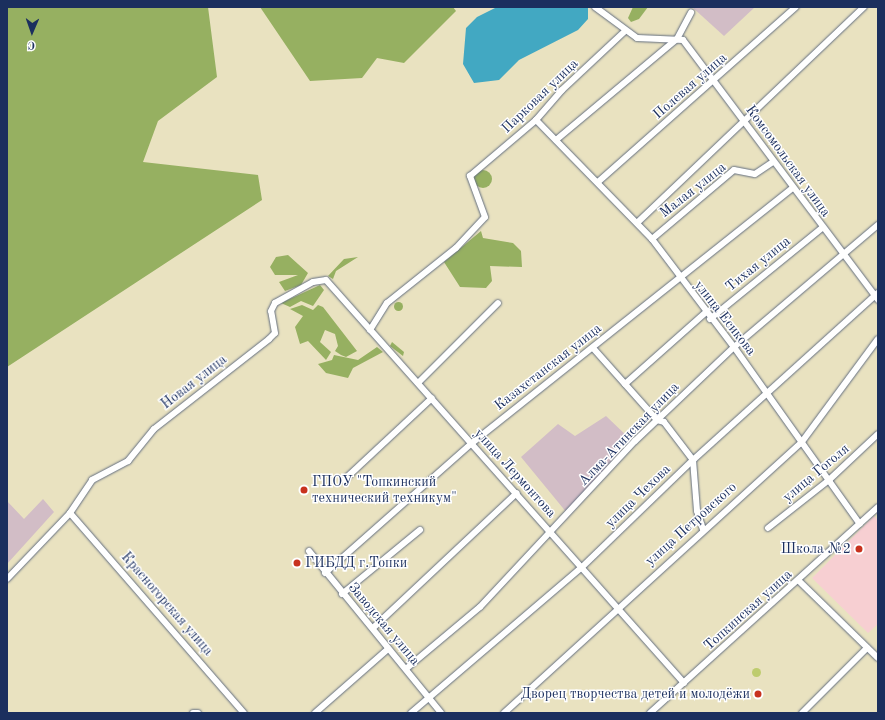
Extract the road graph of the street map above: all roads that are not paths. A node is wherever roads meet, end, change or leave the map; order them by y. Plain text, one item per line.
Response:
1 (595, 7) edge
2 (796, 7) edge
3 (864, 7) edge
4 (691, 13) dead end
5 (624, 32) junction
6 (677, 39) junction
7 (714, 81) junction
8 (536, 120) junction
9 (743, 120) junction
10 (556, 140) junction
11 (772, 162) junction
12 (598, 182) junction
13 (793, 188) junction
14 (638, 222) junction
15 (878, 225) edge
16 (822, 228) junction
17 (652, 239) junction
18 (842, 255) junction
19 (679, 278) junction
20 (326, 280) joint
21 (877, 296) edge
22 (498, 303) dead end
23 (705, 313) junction
24 (710, 319) junction
25 (370, 330) junction
26 (878, 339) edge
27 (734, 346) junction
28 (593, 348) junction
29 (418, 383) junction
30 (625, 384) junction
31 (768, 394) junction
32 (432, 398) junction
33 (657, 420) junction
34 (878, 434) edge
35 (472, 443) junction
36 (801, 443) junction
37 (692, 460) junction
38 (344, 480) dead end
39 (830, 480) junction
40 (517, 493) junction
41 (876, 511) edge
42 (70, 513) junction
43 (860, 524) junction
44 (768, 528) dead end
45 (420, 530) dead end
46 (703, 530) junction
47 (553, 532) junction
48 (309, 551) dead end
49 (581, 568) junction
50 (325, 573) junction
51 (7, 579) edge
52 (799, 581) junction
53 (342, 594) junction
54 (617, 608) junction
55 (373, 628) junction
56 (867, 648) junction
57 (388, 649) junction
58 (878, 658) edge
59 (407, 668) junction
60 (684, 683) junction
61 (429, 698) junction
62 (658, 711) edge
63 (193, 713) edge
64 (198, 713) edge
65 (244, 713) edge
66 (315, 713) edge
67 (411, 713) edge
68 (442, 713) edge
69 (504, 713) edge
70 (650, 713) edge
71 (802, 713) edge

1 - 5 street
2 - 7 street, Полевая улица
3 - 9 street
4 - 6 street
5 - 6 street
5 - 8 street, Парковая улица
6 - 7 street, Комсомольская улица
6 - 10 street
7 - 9 street, Комсомольская улица
7 - 12 street, Полевая улица
8 - 10 street, улица Есикова
8 - 25 street, Парковая улица
9 - 11 street, Комсомольская улица
9 - 14 street
10 - 12 street, улица Есикова
11 - 13 street, Комсомольская улица
11 - 17 street, Малая улица
12 - 14 street, улица Есикова
13 - 16 street, Комсомольская улица
13 - 19 street, Казахстанская улица
14 - 17 street, улица Есикова
15 - 18 street, Алма-Атинская улица
16 - 18 street, Комсомольская улица
16 - 24 street, Тихая улица
17 - 19 street, улица Есикова
18 - 21 street, Комсомольская улица
18 - 27 street, Алма-Атинская улица
19 - 23 street, улица Есикова
19 - 28 street, Казахстанская улица
20 - 25 street, улица Лермонтова
20 - 42 street, Новая улица
21 - 31 street, улица Чехова
22 - 29 street
23 - 24 street, улица Есикова
23 - 30 street
24 - 27 street, улица Есикова
25 - 29 street, улица Лермонтова
26 - 36 street, улица Петровского
27 - 31 street, улица Есикова
27 - 33 street, Алма-Атинская улица
28 - 30 street
28 - 35 street, Казахстанская улица
29 - 32 street, улица Лермонтова
30 - 33 street
31 - 36 street, улица Есикова
31 - 37 street, улица Чехова
32 - 35 street, улица Лермонтова
32 - 38 street
33 - 37 street
33 - 47 street, Алма-Атинская улица
34 - 39 street, улица Гоголя
35 - 40 street, улица Лермонтова
35 - 50 street, Казахстанская улица
36 - 39 street, улица Есикова
36 - 46 street, улица Петровского
37 - 46 street
37 - 49 street, улица Чехова
39 - 43 street, улица Есикова
39 - 44 street, улица Гоголя
40 - 47 street, улица Лермонтова
40 - 55 street
41 - 43 street, Топкинская улица
42 - 51 street
42 - 65 street, Красногорская улица
43 - 52 street, Топкинская улица
45 - 53 street
46 - 54 street, улица Петровского
47 - 49 street, улица Лермонтова
47 - 59 street, Алма-Атинская улица
48 - 50 street, Заводская улица
49 - 54 street, улица Лермонтова
49 - 61 street, улица Чехова
50 - 53 street, Заводская улица
52 - 56 street
52 - 60 street, Топкинская улица
53 - 55 street, Заводская улица
54 - 60 street, улица Лермонтова
54 - 69 street, улица Петровского
55 - 57 street, Заводская улица
56 - 58 street
56 - 71 street
57 - 59 street, Заводская улица
57 - 66 street
59 - 61 street, Заводская улица
60 - 62 street, Топкинская улица
61 - 67 street, улица Чехова
61 - 68 street, Заводская улица
62 - 70 street, Топкинская улица
63 - 64 street

